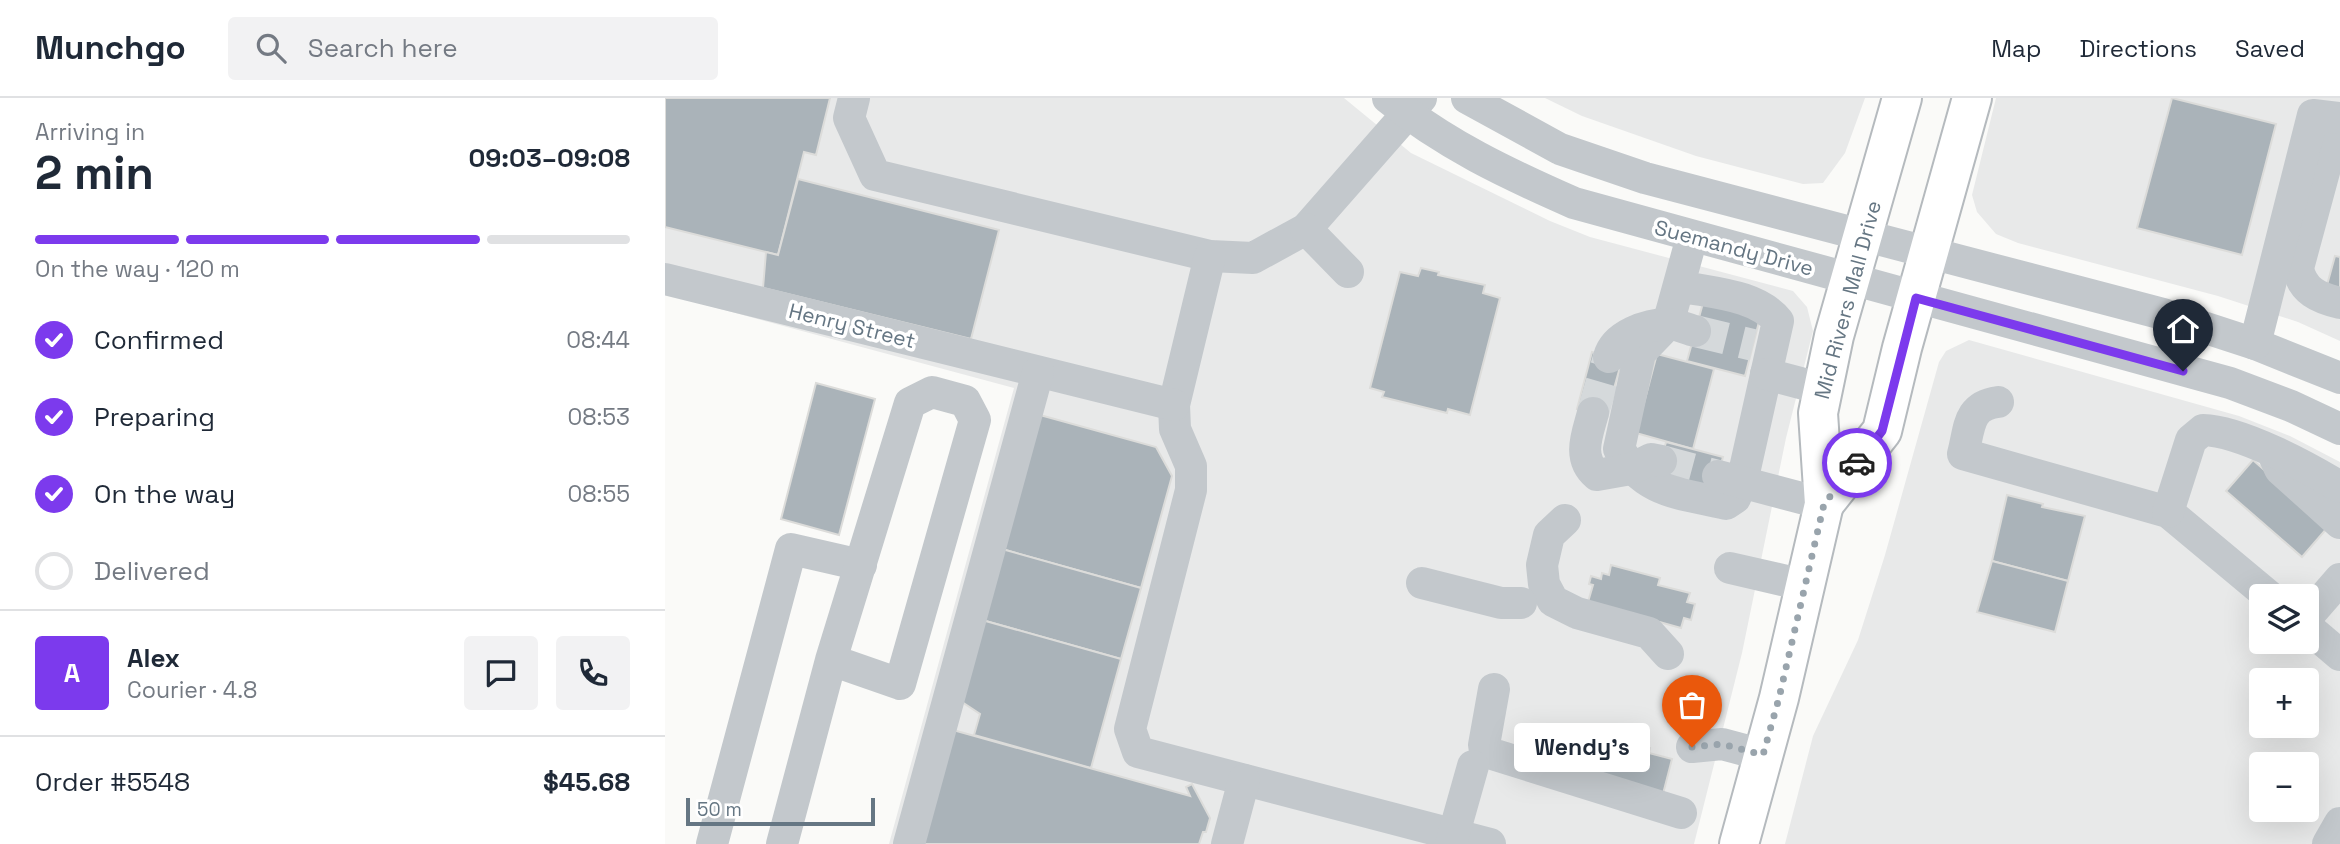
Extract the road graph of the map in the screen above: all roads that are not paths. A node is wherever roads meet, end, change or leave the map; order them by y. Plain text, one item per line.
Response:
1 (853, 98) edge
2 (1467, 98) edge
3 (1902, 98) edge
4 (1972, 98) edge
5 (1406, 104) edge
6 (2340, 118) edge
7 (2340, 128) edge
8 (1306, 229) junction
9 (1863, 236) junction
10 (1692, 237) junction
11 (1929, 253) junction
12 (1210, 256) junction
13 (1348, 272) dead end
14 (665, 279) edge
15 (1851, 281) junction
16 (1679, 286) junction
17 (1916, 298) junction
18 (2340, 303) edge
19 (1682, 328) junction
20 (2255, 344) junction
21 (1764, 356) junction
22 (1609, 357) tunnel mouth
23 (1038, 372) junction
24 (2340, 378) edge
25 (1823, 389) junction
26 (1998, 402) dead end
27 (1174, 405) junction
28 (1593, 413) tunnel mouth
29 (2340, 429) edge
30 (2272, 452) junction
31 (1661, 461) tunnel mouth
32 (1630, 469) junction
33 (1730, 479) junction
34 (2340, 487) edge
35 (1824, 504) junction
36 (2168, 512) junction
37 (1565, 520) dead end
38 (2340, 523) edge
39 (861, 565) junction
40 (1730, 568) dead end
41 (2340, 579) edge
42 (1422, 583) dead end
43 (2254, 584) edge
44 (1804, 585) junction
45 (1521, 603) dead end
46 (2319, 603) edge
47 (2319, 637) edge
48 (1668, 654) dead end
49 (2340, 655) edge
50 (831, 660) junction
51 (1494, 689) dead end
52 (1692, 747) dead end
53 (1763, 755) junction
54 (1472, 766) dead end
55 (1244, 780) junction
56 (1681, 813) dead end
57 (2340, 823) edge
58 (1452, 839) edge
59 (712, 844) edge
60 (782, 844) edge
61 (909, 844) edge
62 (1227, 844) edge
63 (1490, 844) edge
64 (1739, 844) edge
65 (2328, 844) edge

1 - 12 street
2 - 9 street
3 - 9 main road, Mid Rivers Mall Drive
4 - 11 main road, Mid Rivers Mall Drive
5 - 8 street
5 - 10 street, Suemandy Drive
6 - 20 street
7 - 18 street
8 - 12 street
8 - 13 street
9 - 11 street
9 - 15 main road, Mid Rivers Mall Drive
10 - 15 street, Suemandy Drive
10 - 16 street
11 - 17 main road, Mid Rivers Mall Drive
11 - 20 street
12 - 27 street
14 - 23 street, Henry Street
15 - 17 street, Suemandy Drive
15 - 25 main road, Mid Rivers Mall Drive
16 - 19 street
16 - 21 street
17 - 29 street, Suemandy Drive
17 - 35 main road, Mid Rivers Mall Drive
19 - 22 street
19 - 32 street
20 - 24 street
21 - 25 street
21 - 33 street
23 - 27 street, Henry Street
23 - 61 street
25 - 35 main road, Mid Rivers Mall Drive
26 - 36 street
27 - 55 street
28 - 32 street
30 - 34 street
30 - 36 street
30 - 38 street
31 - 32 street
32 - 33 street
33 - 35 street
35 - 44 main road, Mid Rivers Mall Drive
36 - 43 street
37 - 48 street
39 - 50 street
39 - 50 street
39 - 59 street
40 - 44 street
41 - 46 street
42 - 45 street
44 - 53 main road, Mid Rivers Mall Drive
47 - 49 street
50 - 60 street
51 - 56 street
52 - 53 street
53 - 64 main road, Mid Rivers Mall Drive
54 - 58 street
55 - 58 street
55 - 62 street
57 - 65 street
58 - 63 street

